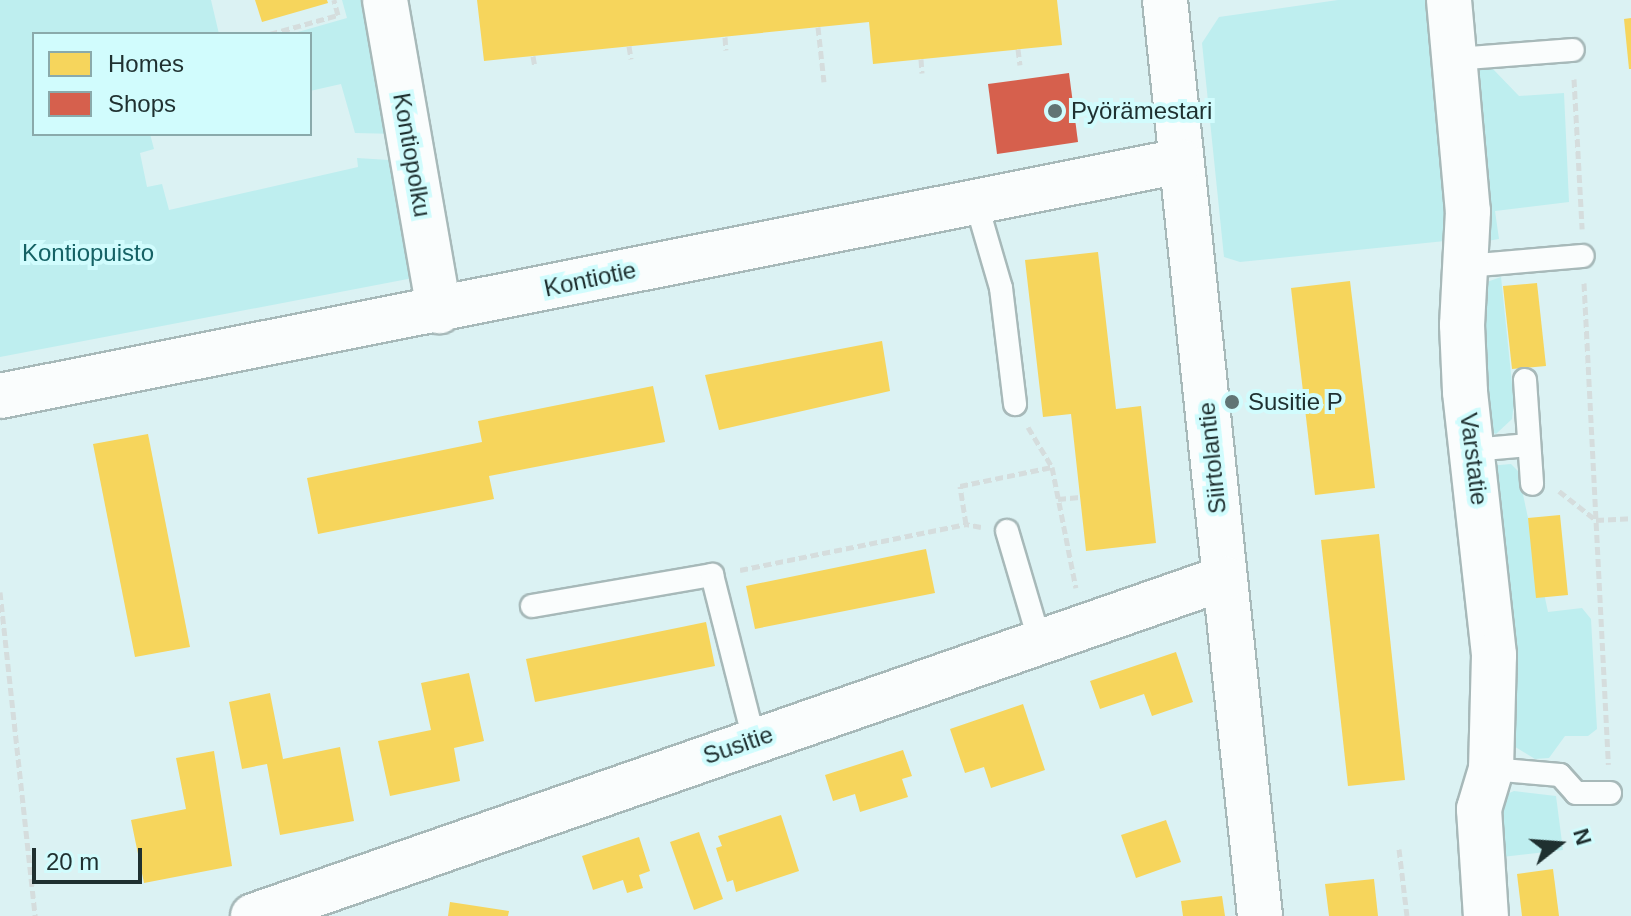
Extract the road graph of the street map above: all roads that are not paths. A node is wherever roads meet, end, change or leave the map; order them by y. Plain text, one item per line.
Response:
1 (385, 0) edge
2 (1165, 0) edge
3 (1449, 0) edge
4 (1573, 50) road end
5 (1455, 59) junction
6 (1180, 161) junction
7 (975, 199) junction
8 (1583, 256) road end
9 (1466, 266) junction
10 (439, 311) junction
11 (1525, 380) dead end
12 (0, 396) edge
13 (1015, 404) road end
14 (1529, 445) junction
15 (1472, 450) junction
16 (1532, 484) road end
17 (1007, 531) road end
18 (1224, 578) junction
19 (532, 606) dead end
20 (1039, 639) junction
21 (754, 740) junction
22 (1491, 769) junction
23 (1610, 793) road end
24 (253, 916) edge
25 (1260, 916) edge
26 (1486, 916) edge

1 - 10 street, Kontiopolku
2 - 6 street, Siirtolantie
3 - 5 street, Varstatie
4 - 5 lane
5 - 9 street, Varstatie
6 - 7 street, Kontiotie
6 - 18 street, Siirtolantie
7 - 10 street, Kontiotie
7 - 13 lane
8 - 9 lane
9 - 15 street, Varstatie
10 - 12 street, Kontiotie
11 - 14 lane
14 - 15 lane
14 - 16 lane
15 - 22 street, Varstatie
17 - 20 lane
18 - 20 street, Susitie
18 - 25 street, Siirtolantie
19 - 21 lane
20 - 21 street, Susitie
21 - 24 street, Susitie
22 - 23 lane
22 - 26 street, Varstatie

